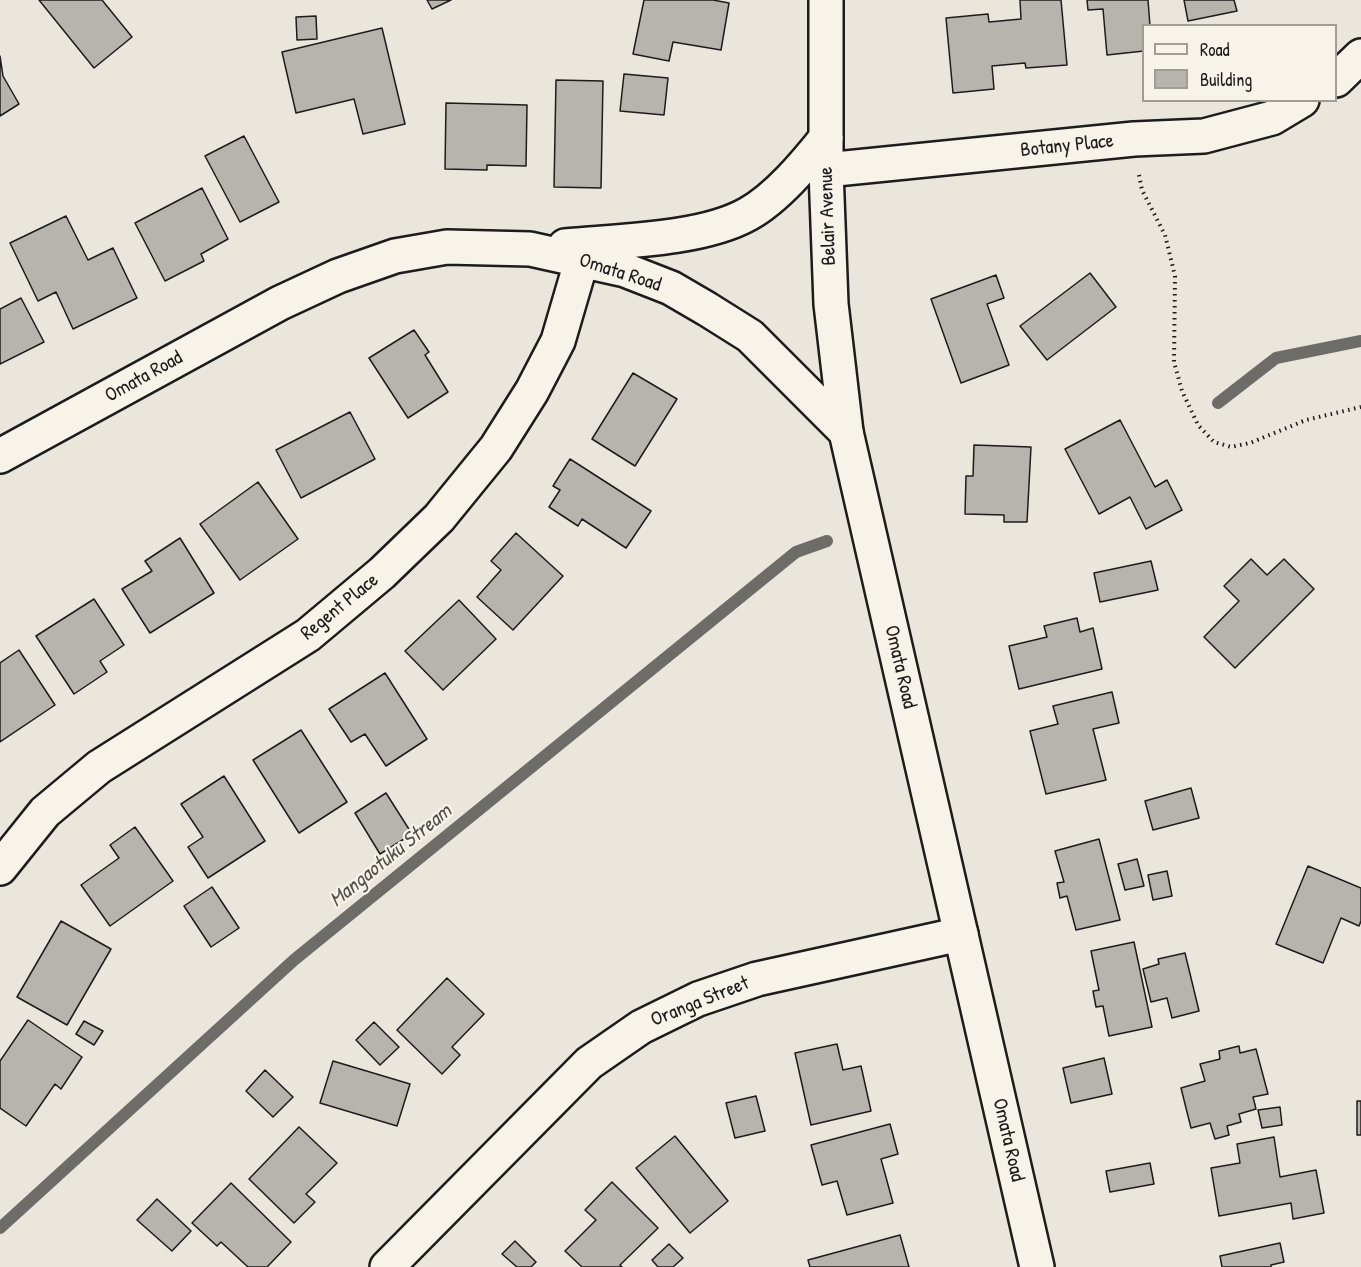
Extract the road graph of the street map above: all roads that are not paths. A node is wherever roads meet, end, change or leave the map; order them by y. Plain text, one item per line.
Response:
1 (826, 0) edge
2 (1361, 56) edge
3 (1337, 78) edge
4 (1299, 102) edge
5 (826, 138) junction
6 (826, 170) junction
7 (530, 249) junction
8 (582, 259) junction
9 (846, 432) junction
10 (0, 456) edge
11 (0, 868) edge
12 (961, 934) junction
13 (387, 1267) edge
14 (1037, 1267) edge

1 - 5 street, Belair Avenue
2 - 3 street
4 - 6 street, Botany Place
5 - 6 street, Belair Avenue
5 - 7 street, Omata Road
6 - 9 street, Belair Avenue
7 - 8 street, Omata Road
7 - 10 street, Omata Road
8 - 9 street, Omata Road
8 - 11 street, Regent Place
9 - 12 street, Omata Road
12 - 13 street, Oranga Street
12 - 14 street, Omata Road

